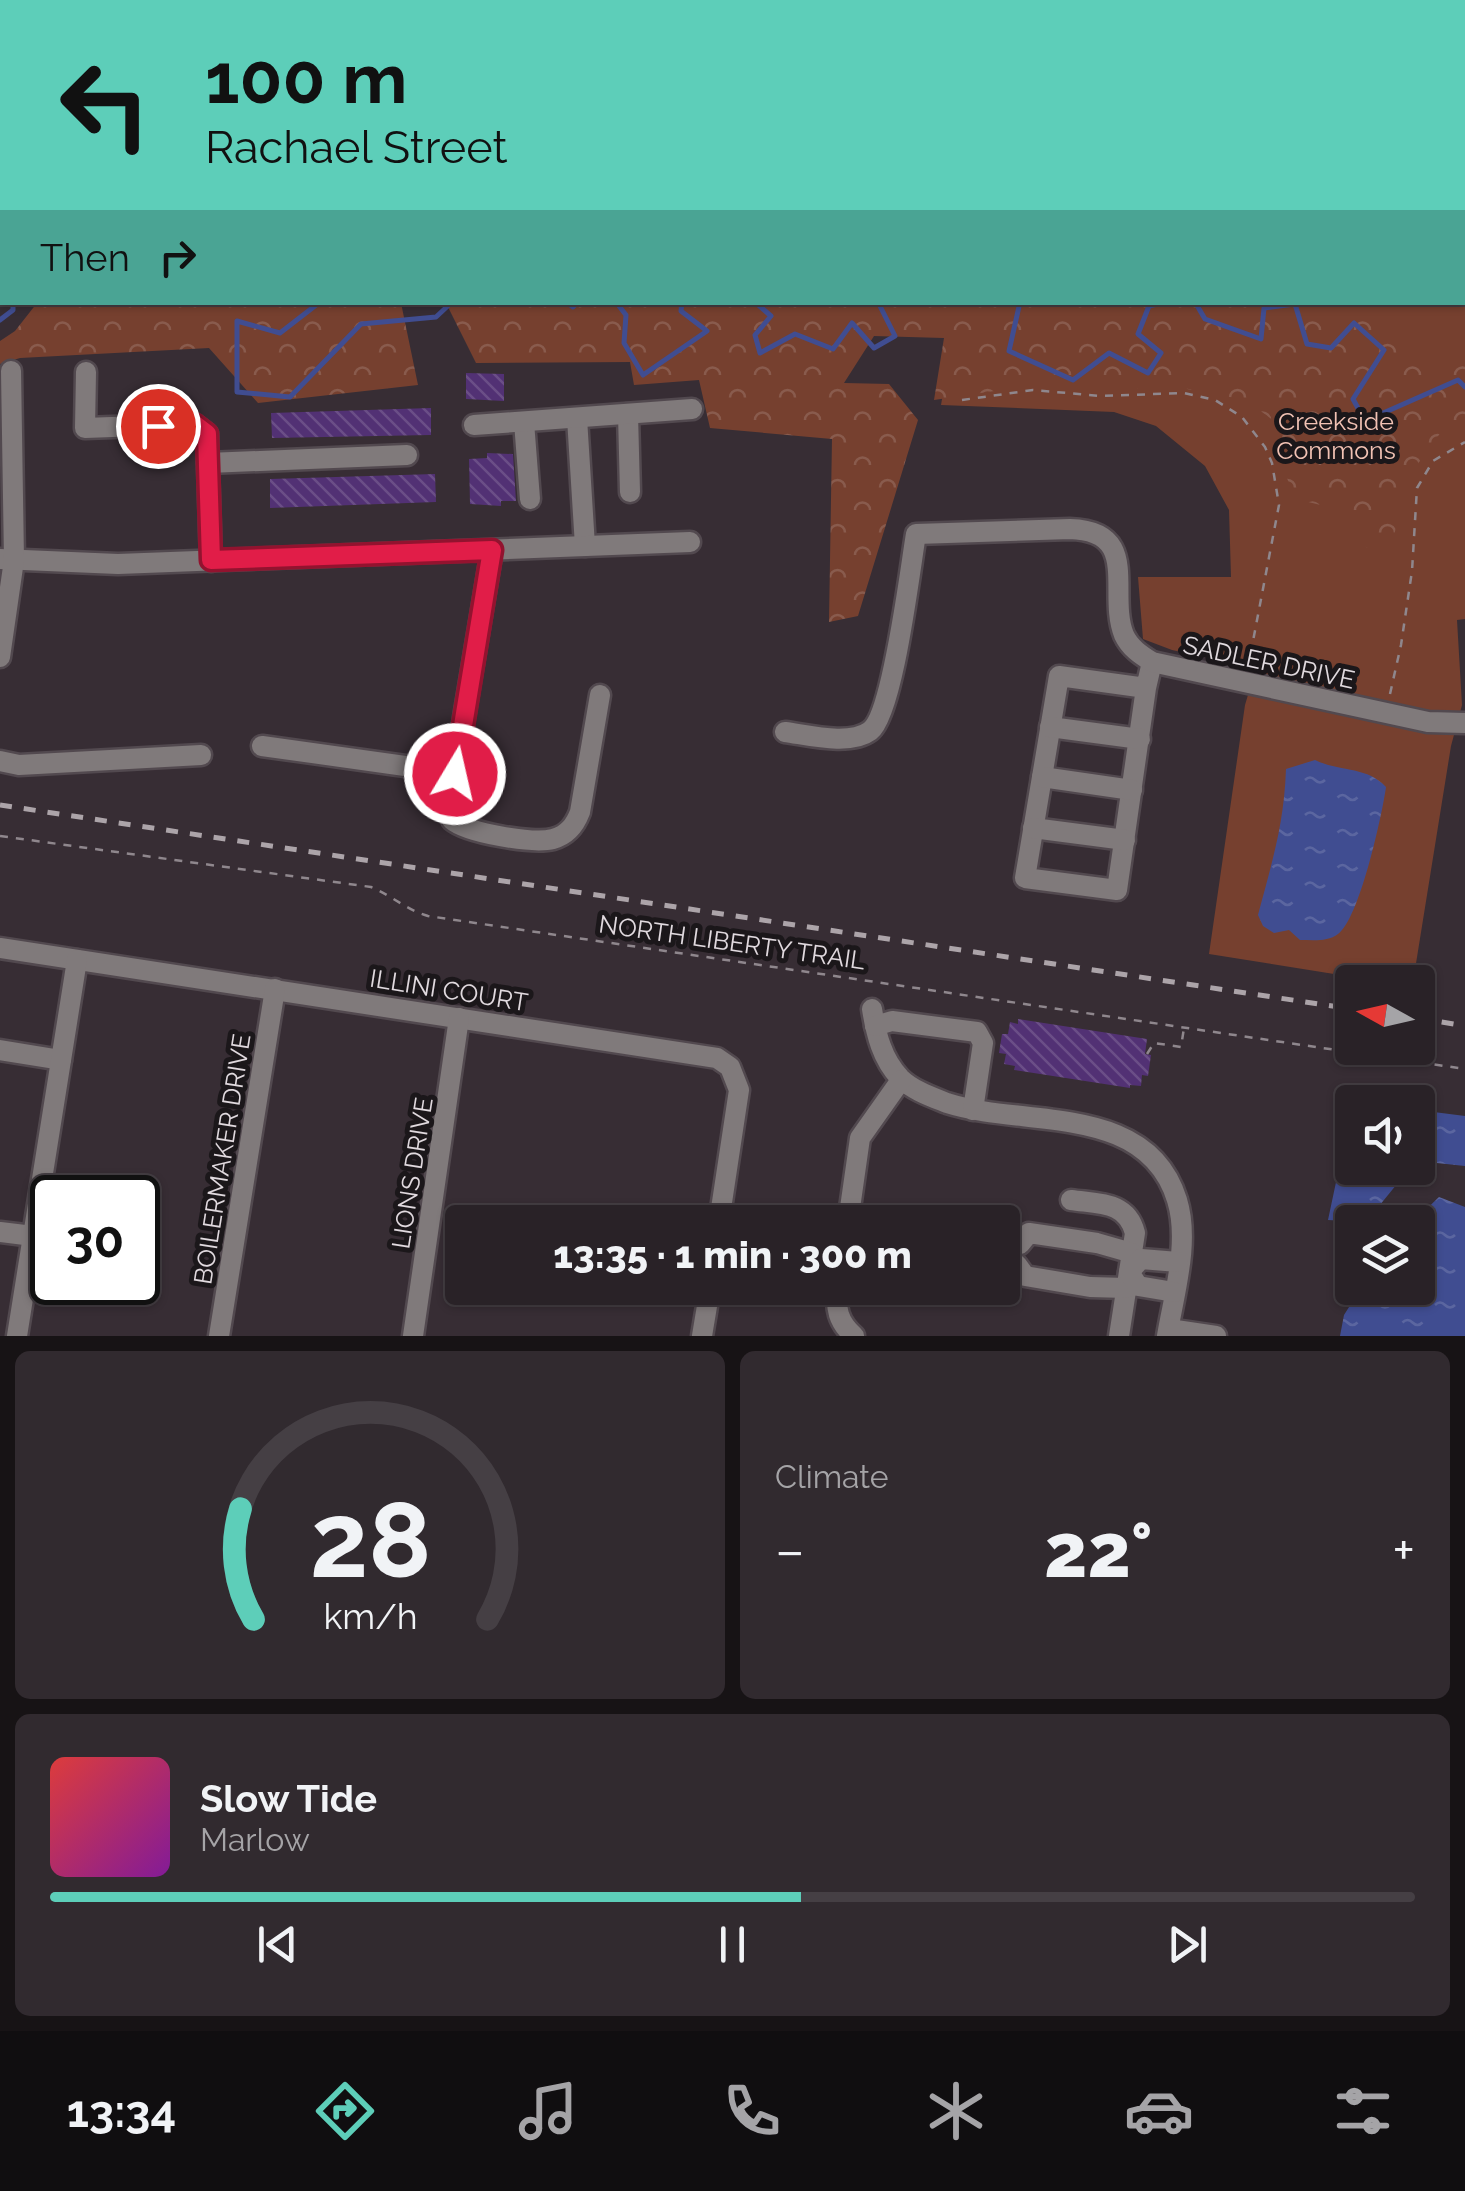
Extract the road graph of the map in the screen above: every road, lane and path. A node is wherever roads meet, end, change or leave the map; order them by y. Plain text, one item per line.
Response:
1 (11, 371) dead end
2 (86, 372) dead end
3 (962, 400) dead end
4 (692, 410) dead end
5 (628, 414) junction
6 (578, 418) junction
7 (524, 422) junction
8 (474, 425) dead end
9 (1465, 442) edge
10 (407, 454) dead end
11 (208, 463) junction
12 (630, 492) dead end
13 (530, 499) dead end
14 (690, 542) dead end
15 (585, 546) junction
16 (492, 550) junction
17 (7, 560) edge
18 (211, 560) junction
19 (0, 657) edge
20 (1152, 662) junction
21 (1248, 666) dead end
22 (1146, 688) junction
23 (1383, 694) dead end
24 (600, 695) dead end
25 (1465, 723) edge
26 (1050, 726) junction
27 (785, 732) dead end
28 (1140, 739) junction
29 (262, 746) dead end
30 (201, 755) dead end
31 (0, 761) edge
32 (455, 774) junction
33 (1042, 777) junction
34 (1132, 790) junction
35 (1033, 828) junction
36 (0, 836) edge
37 (1125, 840) junction
38 (0, 948) edge
39 (77, 960) junction
40 (275, 989) junction
41 (459, 1018) junction
42 (1184, 1027) junction
43 (0, 1050) edge
44 (1148, 1054) dead end
45 (62, 1060) junction
46 (1465, 1069) edge
47 (901, 1080) junction
48 (973, 1110) junction
49 (43, 1175) edge
50 (1071, 1200) dead end
51 (722, 1205) edge
52 (850, 1205) edge
53 (0, 1232) edge
54 (30, 1236) edge
55 (30, 1256) edge
56 (1178, 1262) junction
57 (1129, 1271) junction
58 (1174, 1292) junction
59 (707, 1305) edge
60 (836, 1305) edge
61 (1168, 1332) edge
62 (18, 1336) edge
63 (219, 1336) edge
64 (413, 1336) edge
65 (702, 1336) edge
66 (854, 1336) edge
67 (1119, 1336) edge
68 (1216, 1336) edge

1 - 17 street
2 - 11 street
3 - 21 path
4 - 5 street
5 - 6 street
5 - 12 street
6 - 7 street
6 - 15 street
7 - 8 street
7 - 13 street
9 - 23 path
10 - 11 street
11 - 18 street
14 - 15 street
15 - 16 street
16 - 18 street
16 - 32 street
17 - 18 street
17 - 19 street
20 - 22 street
20 - 25 street, SADLER DRIVE
20 - 27 street, SADLER DRIVE
22 - 26 street
22 - 28 street
24 - 32 street
26 - 28 street
26 - 33 street
28 - 34 street
29 - 32 street
30 - 31 street
33 - 34 street
33 - 35 street
34 - 37 street
35 - 37 street
35 - 37 street
36 - 42 path, NORTH LIBERTY TRAIL
38 - 39 street, ILLINI COURT
39 - 40 street, ILLINI COURT
39 - 45 street
40 - 41 street, ILLINI COURT
40 - 63 street, BOILERMAKER DRIVE
41 - 51 street, ILLINI COURT
41 - 64 street, LIONS DRIVE
42 - 44 path
42 - 46 path, NORTH LIBERTY TRAIL
43 - 45 street
45 - 49 street
47 - 48 street
47 - 48 street
47 - 52 street
48 - 56 street
50 - 57 street
53 - 54 street
55 - 62 street
56 - 57 street
56 - 58 street
57 - 57 street
57 - 58 street
57 - 67 street
58 - 61 street
59 - 65 street
60 - 66 street
61 - 68 street

